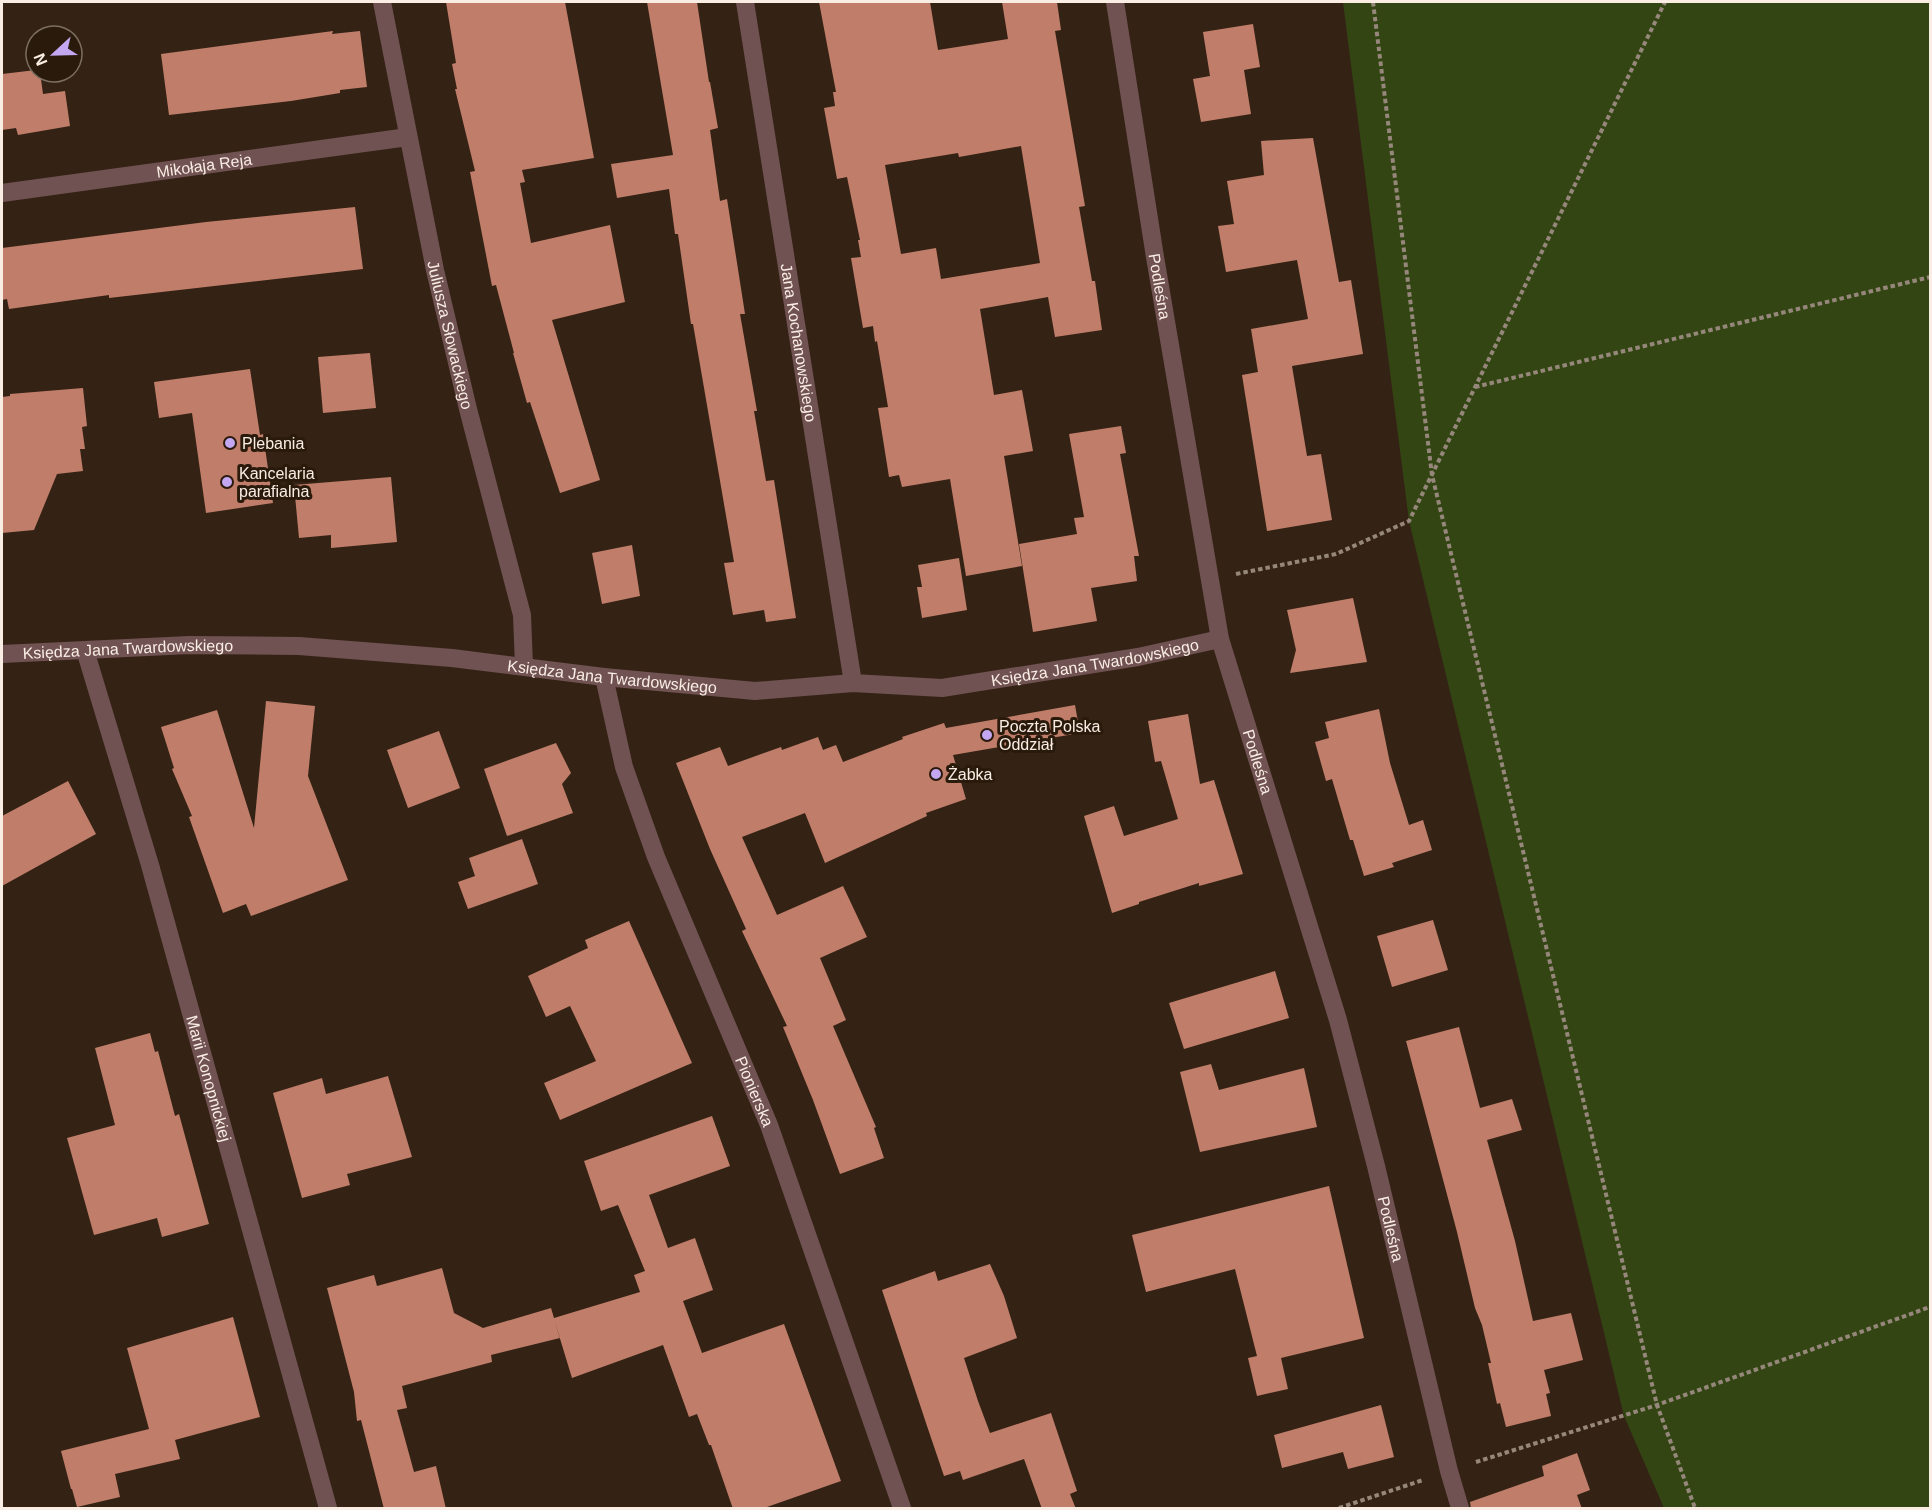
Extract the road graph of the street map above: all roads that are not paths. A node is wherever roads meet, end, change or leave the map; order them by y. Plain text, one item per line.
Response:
1 (382, 2) edge
2 (745, 2) edge
3 (1115, 2) edge
4 (408, 137) junction
5 (2, 193) edge
6 (1220, 639) junction
7 (85, 650) junction
8 (2, 654) edge
9 (524, 666) junction
10 (604, 677) junction
11 (853, 684) junction
12 (328, 1509) edge
13 (902, 1509) edge
14 (1460, 1509) edge

1 - 4 street, Juliusza Słowackiego
2 - 11 street, Jana Kochanowskiego
3 - 6 street, Podleśna
4 - 5 street, Mikołaja Reja
4 - 9 street, Juliusza Słowackiego
6 - 11 street, Księdza Jana Twardowskiego
6 - 14 street, Podleśna
7 - 8 street, Księdza Jana Twardowskiego
7 - 9 street, Księdza Jana Twardowskiego
7 - 12 street, Marii Konopnickiej
9 - 10 street, Księdza Jana Twardowskiego
10 - 11 street, Księdza Jana Twardowskiego
10 - 13 street, Pionierska

